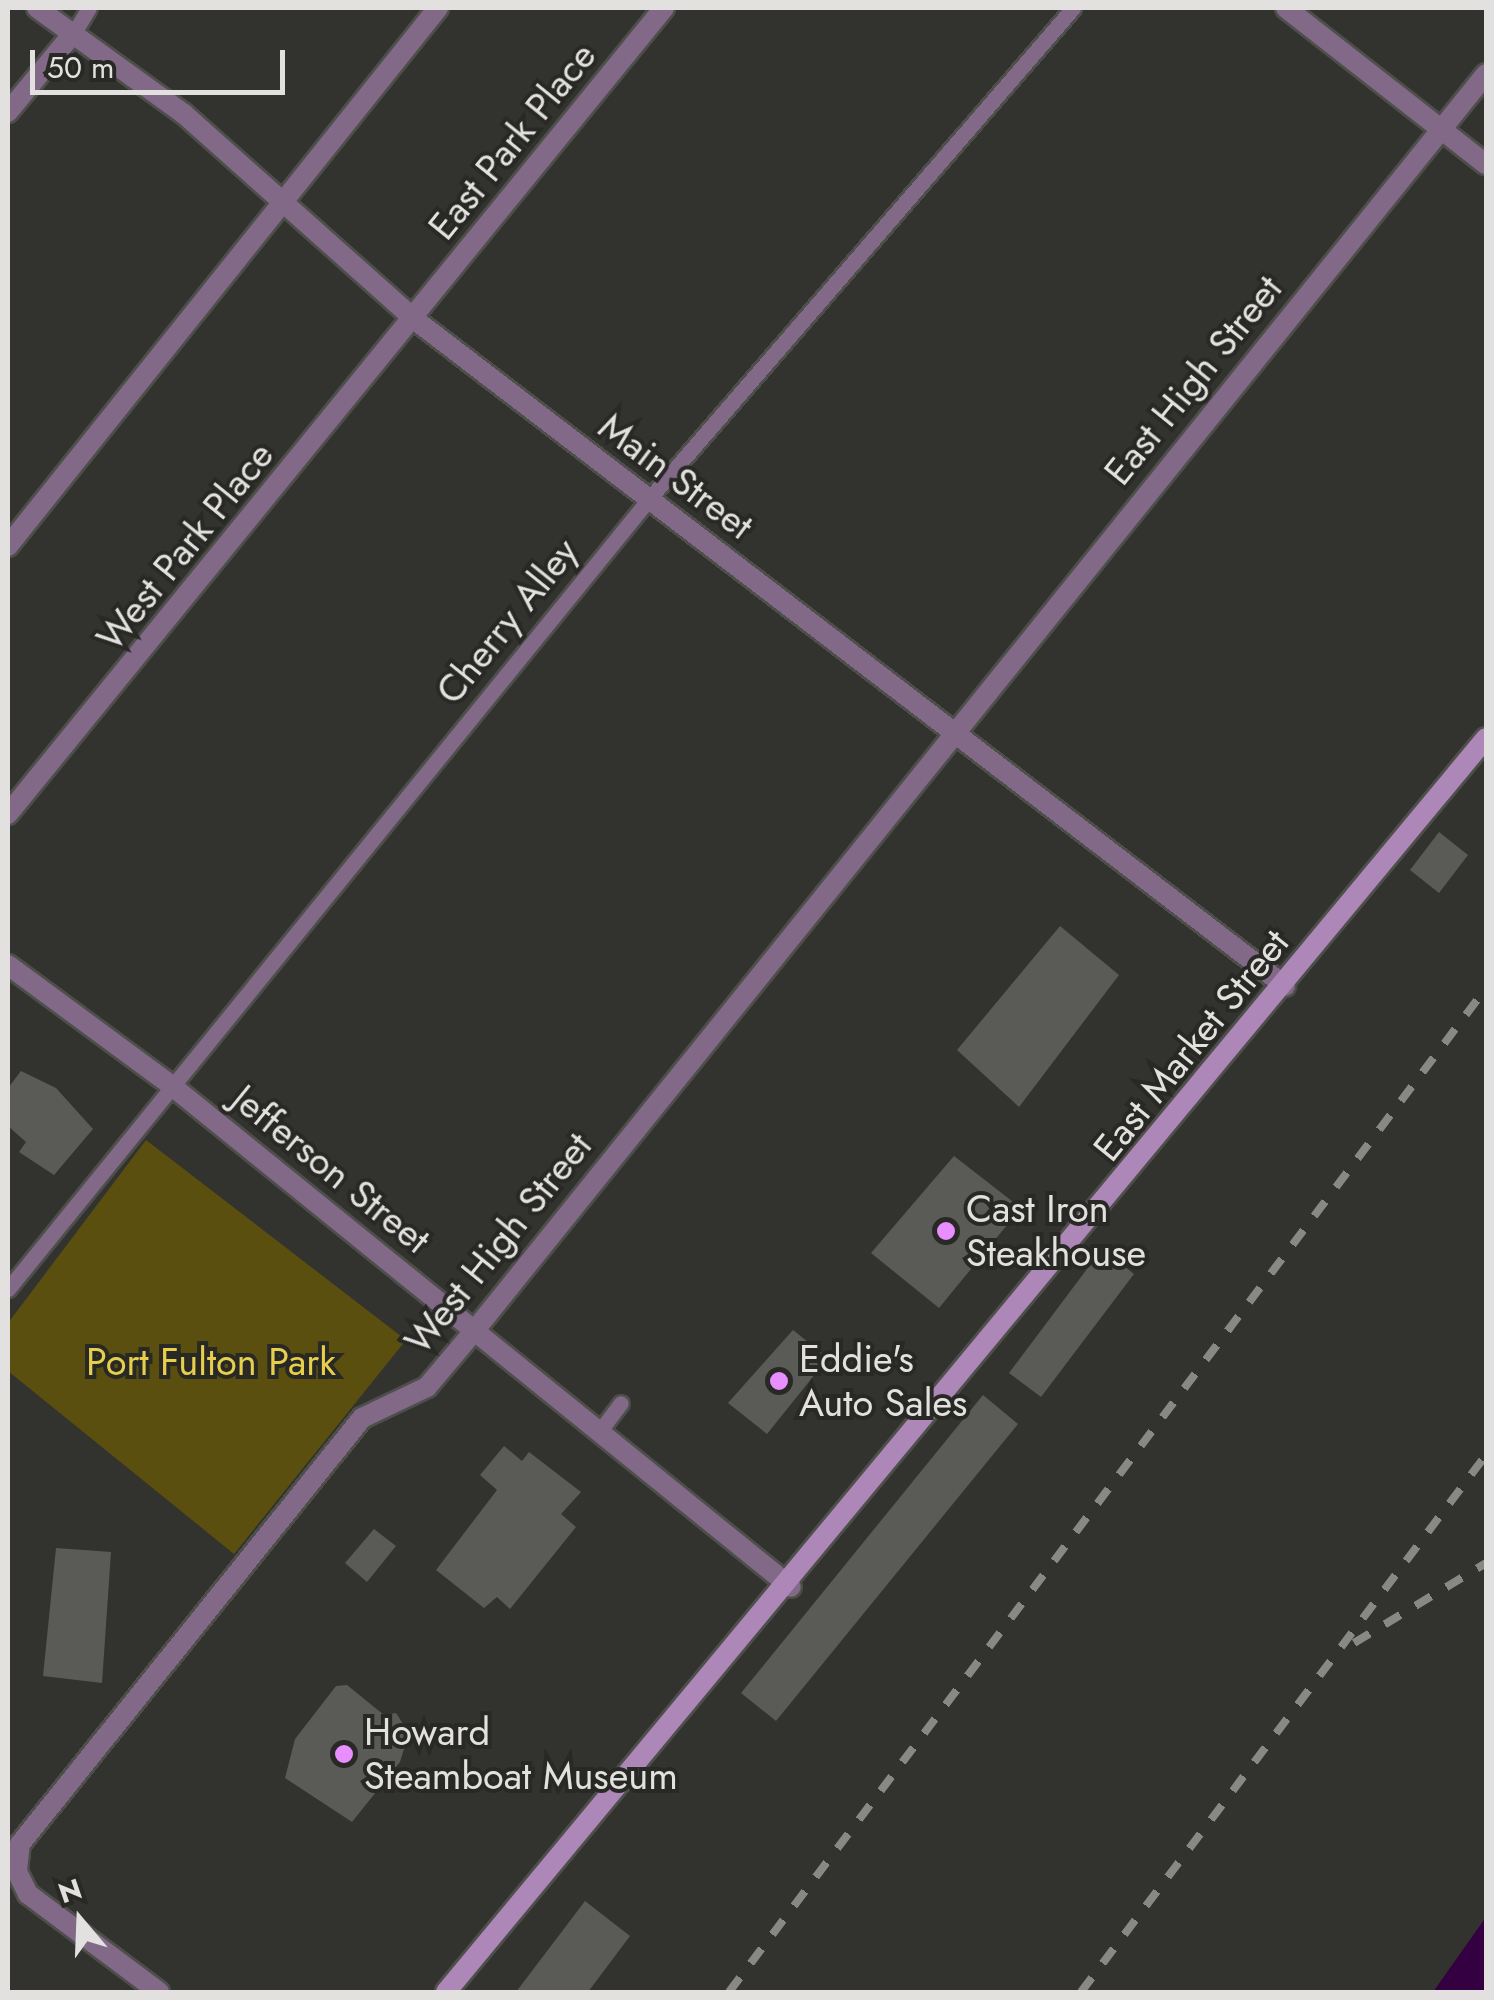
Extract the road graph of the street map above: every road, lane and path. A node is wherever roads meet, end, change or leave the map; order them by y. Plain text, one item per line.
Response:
1 (37, 8) edge
2 (89, 8) edge
3 (438, 8) edge
4 (664, 8) edge
5 (1073, 8) edge
6 (1286, 8) edge
7 (75, 31) junction
8 (1486, 74) edge
9 (8, 112) edge
10 (1444, 130) junction
11 (1486, 164) edge
12 (282, 206) junction
13 (414, 319) junction
14 (648, 500) junction
15 (8, 546) edge
16 (951, 729) junction
17 (1486, 738) edge
18 (8, 814) edge
19 (8, 965) edge
20 (1285, 986) junction
21 (172, 1086) junction
22 (8, 1289) edge
23 (476, 1330) junction
24 (621, 1403) dead end
25 (600, 1432) junction
26 (791, 1587) junction
27 (159, 1992) edge
28 (446, 1992) edge

1 - 7 street, Main Street
2 - 7 lane
3 - 12 street
4 - 13 street, East Park Place
5 - 14 lane, Cherry Alley
6 - 10 street
7 - 9 street
7 - 12 street, Main Street
8 - 10 street, East High Street
10 - 11 street
10 - 16 street, East High Street
12 - 13 street, Main Street
12 - 15 street
13 - 14 street, Main Street
13 - 18 street, West Park Place
14 - 16 street, Main Street
14 - 21 lane, Cherry Alley
16 - 20 street, Main Street
16 - 23 street, West High Street
17 - 20 main road, East Market Street
19 - 21 street, Jefferson Street
20 - 26 main road, East Market Street
21 - 22 lane, Cherry Alley
21 - 23 street, Jefferson Street
23 - 25 street, Jefferson Street
23 - 27 street, West High Street
24 - 25 lane
25 - 26 street, Jefferson Street
26 - 28 main road, East Market Street

